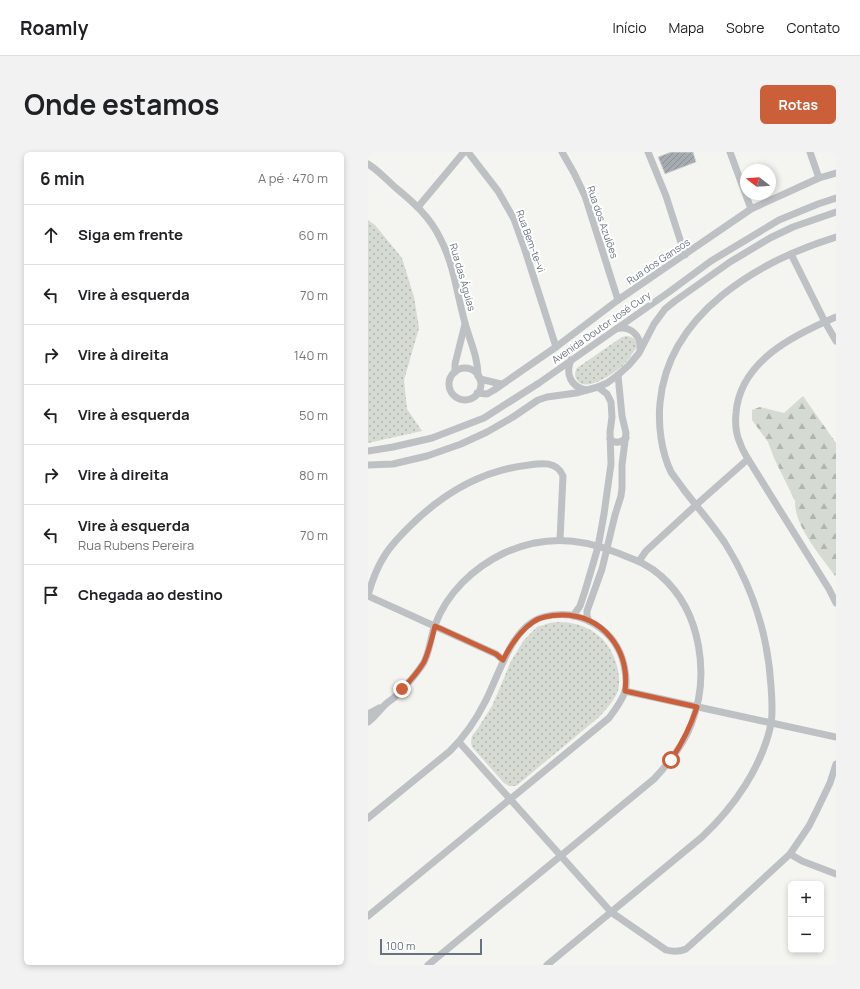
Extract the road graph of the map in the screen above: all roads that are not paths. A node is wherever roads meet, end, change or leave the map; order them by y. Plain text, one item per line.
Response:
1 (464, 152) edge
2 (468, 152) edge
3 (562, 152) edge
4 (648, 152) edge
5 (730, 152) edge
6 (810, 152) edge
7 (368, 164) edge
8 (836, 174) edge
9 (818, 178) junction
10 (836, 198) edge
11 (418, 207) junction
12 (751, 209) junction
13 (836, 212) edge
14 (836, 237) edge
15 (791, 254) junction
16 (685, 255) junction
17 (618, 300) junction
18 (836, 317) edge
19 (824, 322) junction
20 (466, 324) junction
21 (614, 330) junction
22 (836, 341) edge
23 (556, 347) junction
24 (640, 353) junction
25 (571, 360) junction
26 (455, 372) junction
27 (618, 375) junction
28 (479, 378) junction
29 (501, 384) junction
30 (598, 387) junction
31 (586, 390) junction
32 (477, 393) junction
33 (626, 438) junction
34 (610, 439) junction
35 (368, 451) edge
36 (748, 459) junction
37 (368, 465) edge
38 (608, 488) junction
39 (622, 488) junction
40 (696, 505) junction
41 (560, 540) junction
42 (598, 547) junction
43 (607, 548) junction
44 (639, 561) junction
45 (368, 595) edge
46 (836, 603) edge
47 (573, 616) junction
48 (589, 621) junction
49 (435, 626) junction
50 (503, 660) junction
51 (625, 691) junction
52 (383, 706) junction
53 (697, 707) junction
54 (368, 714) edge
55 (368, 722) edge
56 (771, 723) junction
57 (836, 737) edge
58 (459, 742) junction
59 (836, 764) edge
60 (510, 800) junction
61 (368, 818) edge
62 (790, 854) junction
63 (561, 856) junction
64 (836, 874) edge
65 (611, 912) junction
66 (368, 916) edge
67 (428, 965) edge
68 (547, 965) edge

1 - 11 street
2 - 23 street, Rua Bem-te-vi
3 - 17 street, Rua dos Azulões
4 - 16 street
5 - 12 street
6 - 9 street
7 - 11 street, Rua das Águias
8 - 9 street, Rua dos Gansos
9 - 12 street, Rua dos Gansos
10 - 21 street, Avenida Doutor José Cury
11 - 20 street, Rua das Águias
12 - 16 street, Rua dos Gansos
13 - 24 street
14 - 15 street
15 - 19 street
15 - 40 street
16 - 17 street, Rua dos Gansos
17 - 23 street, Rua dos Gansos
18 - 19 street
19 - 22 street
19 - 36 street
20 - 26 street
20 - 28 street, Rua das Águias
21 - 24 street
21 - 25 street, Avenida Doutor José Cury
23 - 29 street, Rua dos Gansos
24 - 27 street
25 - 31 street
25 - 35 street, Avenida Doutor José Cury
26 - 28 street
26 - 32 street
27 - 30 street
27 - 33 street
28 - 29 street
28 - 32 street
29 - 32 street, Rua dos Gansos
30 - 31 street
30 - 34 street
31 - 37 street
33 - 34 street
33 - 39 street
34 - 38 street
36 - 40 street
36 - 46 street
38 - 39 street
38 - 42 street
39 - 43 street
40 - 44 street
40 - 56 street
41 - 42 street
41 - 45 street
41 - 49 street
42 - 43 street
42 - 47 street
43 - 44 street
43 - 48 street
44 - 53 street
45 - 49 street
47 - 48 street
47 - 50 street
48 - 51 street
49 - 50 street
49 - 52 street
50 - 58 street
51 - 53 street
51 - 60 street
52 - 54 street
52 - 55 street
53 - 56 street
53 - 63 street
56 - 57 street
56 - 65 street
58 - 60 street
58 - 61 street
59 - 62 street
60 - 63 street
60 - 66 street
62 - 64 street
62 - 65 street
63 - 65 street
63 - 67 street
65 - 68 street

